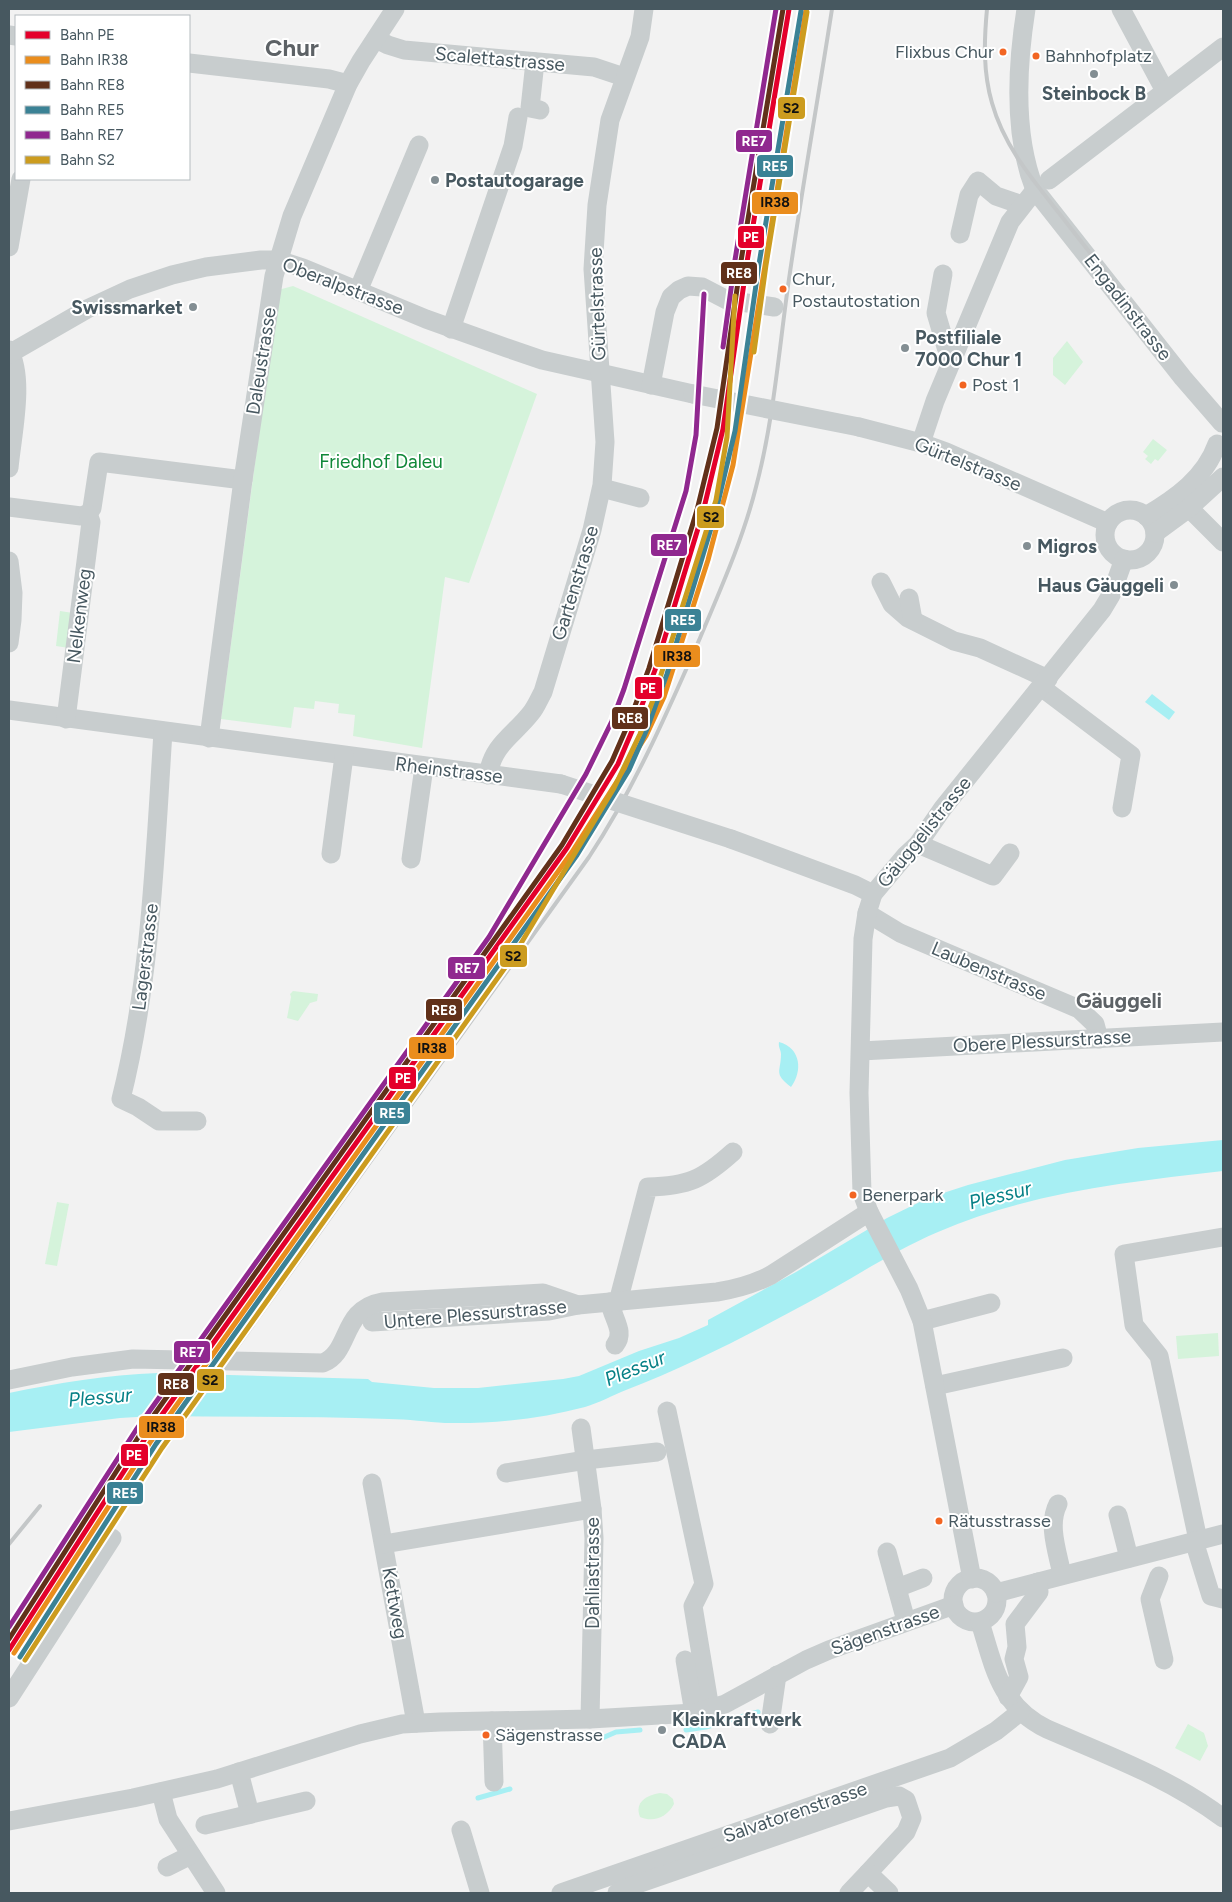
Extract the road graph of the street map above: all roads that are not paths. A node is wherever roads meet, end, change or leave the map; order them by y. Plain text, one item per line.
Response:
1 (395, 9) edge
2 (644, 9) edge
3 (1026, 9) edge
4 (1121, 9) edge
5 (376, 39) junction
6 (1223, 47) edge
7 (529, 62) junction
8 (190, 63) edge
9 (624, 77) junction
10 (348, 84) junction
11 (1165, 91) junction
12 (540, 110) dead end
13 (419, 145) dead end
14 (21, 180) edge
15 (1042, 185) junction
16 (1022, 205) junction
17 (960, 234) dead end
18 (9, 247) edge
19 (278, 260) junction
20 (943, 274) dead end
21 (358, 291) junction
22 (774, 307) dead end
23 (452, 329) junction
24 (9, 352) edge
25 (953, 358) junction
26 (599, 373) junction
27 (651, 385) junction
28 (1223, 422) edge
29 (921, 443) junction
30 (1220, 448) edge
31 (9, 468) edge
32 (1223, 477) edge
33 (243, 480) junction
34 (602, 488) junction
35 (640, 498) dead end
36 (9, 507) edge
37 (1189, 508) junction
38 (88, 514) junction
39 (1146, 516) junction
40 (1108, 523) junction
41 (1155, 533) junction
42 (1223, 542) edge
43 (1124, 559) junction
44 (9, 561) edge
45 (9, 566) edge
46 (881, 582) dead end
47 (909, 598) dead end
48 (913, 620) junction
49 (9, 643) edge
50 (1044, 683) junction
51 (9, 710) edge
52 (66, 719) junction
53 (163, 732) junction
54 (209, 738) junction
55 (344, 756) junction
56 (424, 767) junction
57 (488, 775) junction
58 (1122, 808) dead end
59 (918, 844) junction
60 (1010, 853) dead end
61 (331, 854) dead end
62 (411, 859) dead end
63 (873, 894) junction
64 (867, 914) junction
65 (1223, 1032) edge
66 (1099, 1038) junction
67 (861, 1051) junction
68 (197, 1121) dead end
69 (733, 1152) dead end
70 (871, 1216) junction
71 (1223, 1237) edge
72 (614, 1302) junction
73 (991, 1303) dead end
74 (578, 1305) junction
75 (922, 1321) junction
76 (372, 1322) dead end
77 (614, 1345) dead end
78 (1063, 1358) dead end
79 (14, 1380) edge
80 (935, 1386) junction
81 (667, 1411) dead end
82 (581, 1428) dead end
83 (657, 1452) dead end
84 (586, 1460) junction
85 (506, 1473) dead end
86 (372, 1483) dead end
87 (1058, 1504) dead end
88 (592, 1510) junction
89 (1118, 1515) dead end
90 (1223, 1534) edge
91 (112, 1538) dead end
92 (1196, 1540) junction
93 (384, 1544) junction
94 (887, 1552) dead end
95 (1152, 1552) junction
96 (1129, 1558) junction
97 (1062, 1575) junction
98 (923, 1578) dead end
99 (972, 1579) junction
100 (1038, 1582) junction
101 (897, 1588) junction
102 (996, 1593) junction
103 (1223, 1599) edge
104 (954, 1605) junction
105 (906, 1621) junction
106 (980, 1622) junction
107 (685, 1660) dead end
108 (1164, 1660) dead end
109 (777, 1675) junction
110 (1008, 1697) junction
111 (9, 1698) edge
112 (702, 1711) junction
113 (1020, 1712) junction
114 (590, 1719) junction
115 (492, 1721) junction
116 (416, 1723) junction
117 (770, 1724) dead end
118 (239, 1772) junction
119 (494, 1782) dead end
120 (161, 1792) junction
121 (306, 1800) dead end
122 (250, 1814) junction
123 (1223, 1818) edge
124 (9, 1821) edge
125 (205, 1825) dead end
126 (461, 1830) dead end
127 (191, 1855) junction
128 (167, 1868) dead end
129 (878, 1882) edge
130 (216, 1893) edge
131 (480, 1893) edge
132 (561, 1893) edge
133 (617, 1893) edge
134 (849, 1893) edge

1 - 5 street, Daleustrasse
2 - 9 street, Gürtelstrasse
3 - 15 street
4 - 11 street
5 - 7 street, Scalettastrasse
5 - 10 street, Daleustrasse
6 - 11 street
7 - 9 street, Scalettastrasse
7 - 12 street
7 - 23 street
8 - 10 street
9 - 26 street, Gürtelstrasse
10 - 19 street, Daleustrasse
11 - 15 street
13 - 21 street
14 - 18 street
15 - 16 street
15 - 28 street, Engadinstrasse
16 - 17 street
16 - 25 street
19 - 21 street, Oberalpstrasse
19 - 24 street, Oberalpstrasse
19 - 33 street, Daleustrasse
20 - 25 street
21 - 23 street, Oberalpstrasse
22 - 27 street
23 - 26 street, Oberalpstrasse
24 - 31 street
25 - 29 street
26 - 27 street, Gürtelstrasse
26 - 34 street, Gartenstrasse
27 - 29 street, Gürtelstrasse, bridge
28 - 30 street
29 - 40 street, Gürtelstrasse
30 - 39 street
32 - 37 street
33 - 38 street, Nelkenweg
33 - 54 street, Daleustrasse
34 - 35 street
34 - 57 street, Gartenstrasse
36 - 38 street
37 - 41 street
37 - 42 street
38 - 52 street, Nelkenweg
39 - 40 street
39 - 41 street
40 - 43 street
41 - 43 street
43 - 50 street, Gäuggelistrasse
44 - 45 street
45 - 49 street
46 - 48 street
47 - 48 street
48 - 50 street
50 - 58 street
50 - 59 street, Gäuggelistrasse
51 - 52 street, Rheinstrasse
52 - 53 street, Rheinstrasse
53 - 54 street, Rheinstrasse
53 - 68 street, Lagerstrasse
54 - 55 street, Rheinstrasse
55 - 56 street, Rheinstrasse
55 - 61 street
56 - 57 street, Rheinstrasse
56 - 62 street
57 - 63 street, Rheinstrasse, bridge
59 - 60 street
59 - 63 street, Gäuggelistrasse
63 - 64 street, Gäuggelistrasse
64 - 66 street, Laubenstrasse
64 - 67 street, Gäuggelistrasse
65 - 66 street, Obere Plessurstrasse
66 - 67 street, Obere Plessurstrasse
67 - 70 street, Gäuggelistrasse
69 - 72 street
70 - 72 street, Untere Plessurstrasse
70 - 75 street, Gäuggelistrasse
71 - 92 street
72 - 74 street, Untere Plessurstrasse
72 - 77 street
73 - 75 street
74 - 76 street, Untere Plessurstrasse
74 - 79 street, Untere Plessurstrasse
75 - 80 street
78 - 80 street
80 - 99 street
81 - 112 street
82 - 84 street, Dahliastrasse
83 - 84 street
84 - 85 street
84 - 88 street, Dahliastrasse
86 - 93 street, Kettweg
87 - 97 street
88 - 93 street
88 - 114 street, Dahliastrasse
89 - 96 street
90 - 92 street
91 - 111 street
92 - 95 street
92 - 103 street
93 - 116 street, Kettweg
94 - 101 street
95 - 96 street
95 - 108 street
96 - 97 street
97 - 100 street
98 - 101 street
99 - 102 street
99 - 104 street
100 - 102 street
100 - 110 street
101 - 105 street
102 - 106 street
104 - 105 street, Sägenstrasse
104 - 106 street
105 - 109 street, Sägenstrasse
106 - 110 street
107 - 112 street
109 - 112 street, Sägenstrasse
109 - 117 street
110 - 113 street
112 - 114 street, Sägenstrasse
113 - 123 street
113 - 132 street, Salvatorenstrasse
114 - 115 street, Sägenstrasse
115 - 116 street, Sägenstrasse
115 - 119 street
116 - 118 street, Sägenstrasse
118 - 120 street, Sägenstrasse
118 - 122 street
120 - 124 street, Sägenstrasse
120 - 127 street
121 - 122 street
122 - 125 street
126 - 131 street
127 - 128 street
127 - 130 street
129 - 133 street
129 - 134 street

